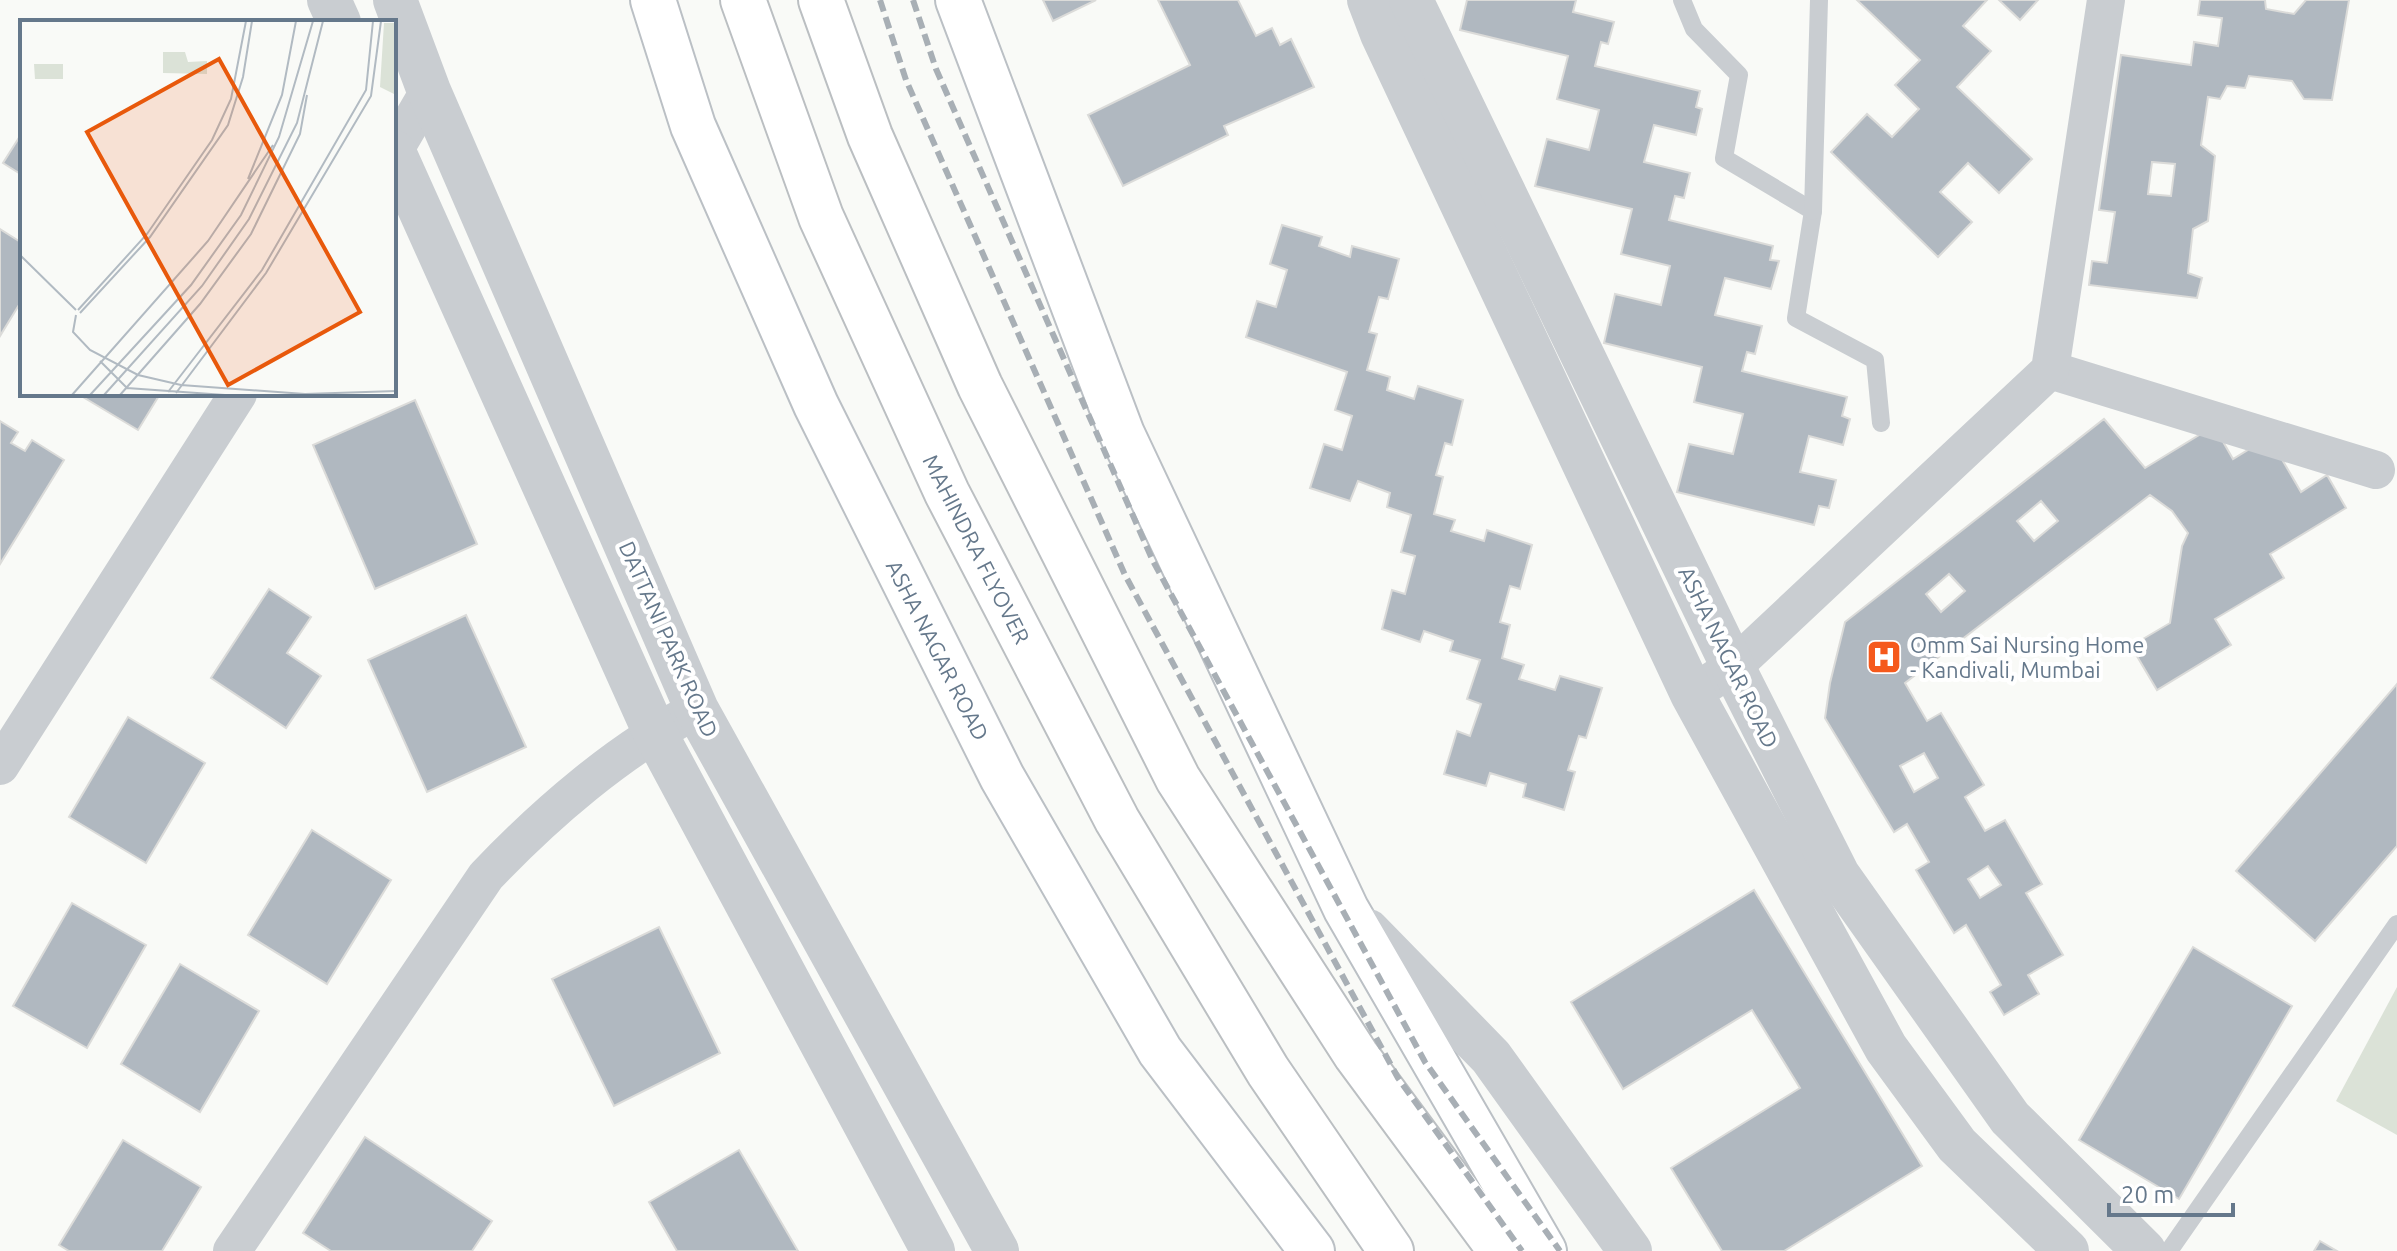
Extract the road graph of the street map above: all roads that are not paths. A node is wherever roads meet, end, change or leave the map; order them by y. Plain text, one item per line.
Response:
1 (329, 0) edge
2 (395, 0) edge
3 (653, 0) edge
4 (743, 0) edge
5 (821, 0) edge
6 (958, 0) edge
7 (1369, 0) edge
8 (1411, 0) edge
9 (1682, 0) edge
10 (1819, 0) edge
11 (2106, 0) edge
12 (338, 20) edge
13 (429, 91) junction
14 (396, 148) edge
15 (396, 155) edge
16 (1813, 211) junction
17 (2050, 370) junction
18 (237, 396) edge
19 (1881, 423) dead end
20 (2376, 470) dead end
21 (1733, 667) junction
22 (1692, 694) junction
23 (697, 710) junction
24 (654, 731) junction
25 (0, 766) edge
26 (1346, 909) junction
27 (2397, 924) edge
28 (991, 1248) edge
29 (232, 1251) edge
30 (933, 1251) edge
31 (1312, 1251) edge
32 (1391, 1251) edge
33 (1501, 1251) edge
34 (1544, 1251) edge
35 (1630, 1251) edge
36 (2067, 1251) edge
37 (2144, 1251) edge
38 (2169, 1251) edge

1 - 12 street
2 - 13 street, DATTANI PARK ROAD
3 - 31 main road, ASHA NAGAR ROAD
4 - 32 main road, MAHINDRA FLYOVER
5 - 33 main road
6 - 26 main road
7 - 22 street, ASHA NAGAR ROAD
8 - 21 street, ASHA NAGAR ROAD
9 - 16 lane
10 - 16 lane
11 - 17 street
13 - 14 street
13 - 23 street, DATTANI PARK ROAD
15 - 24 street
16 - 19 lane
17 - 20 street
17 - 21 street
18 - 25 street
21 - 22 street
21 - 37 street, ASHA NAGAR ROAD
22 - 36 street, ASHA NAGAR ROAD
23 - 24 street
23 - 28 street, DATTANI PARK ROAD
24 - 29 street
24 - 30 street
26 - 34 main road
26 - 35 street
27 - 38 lane

